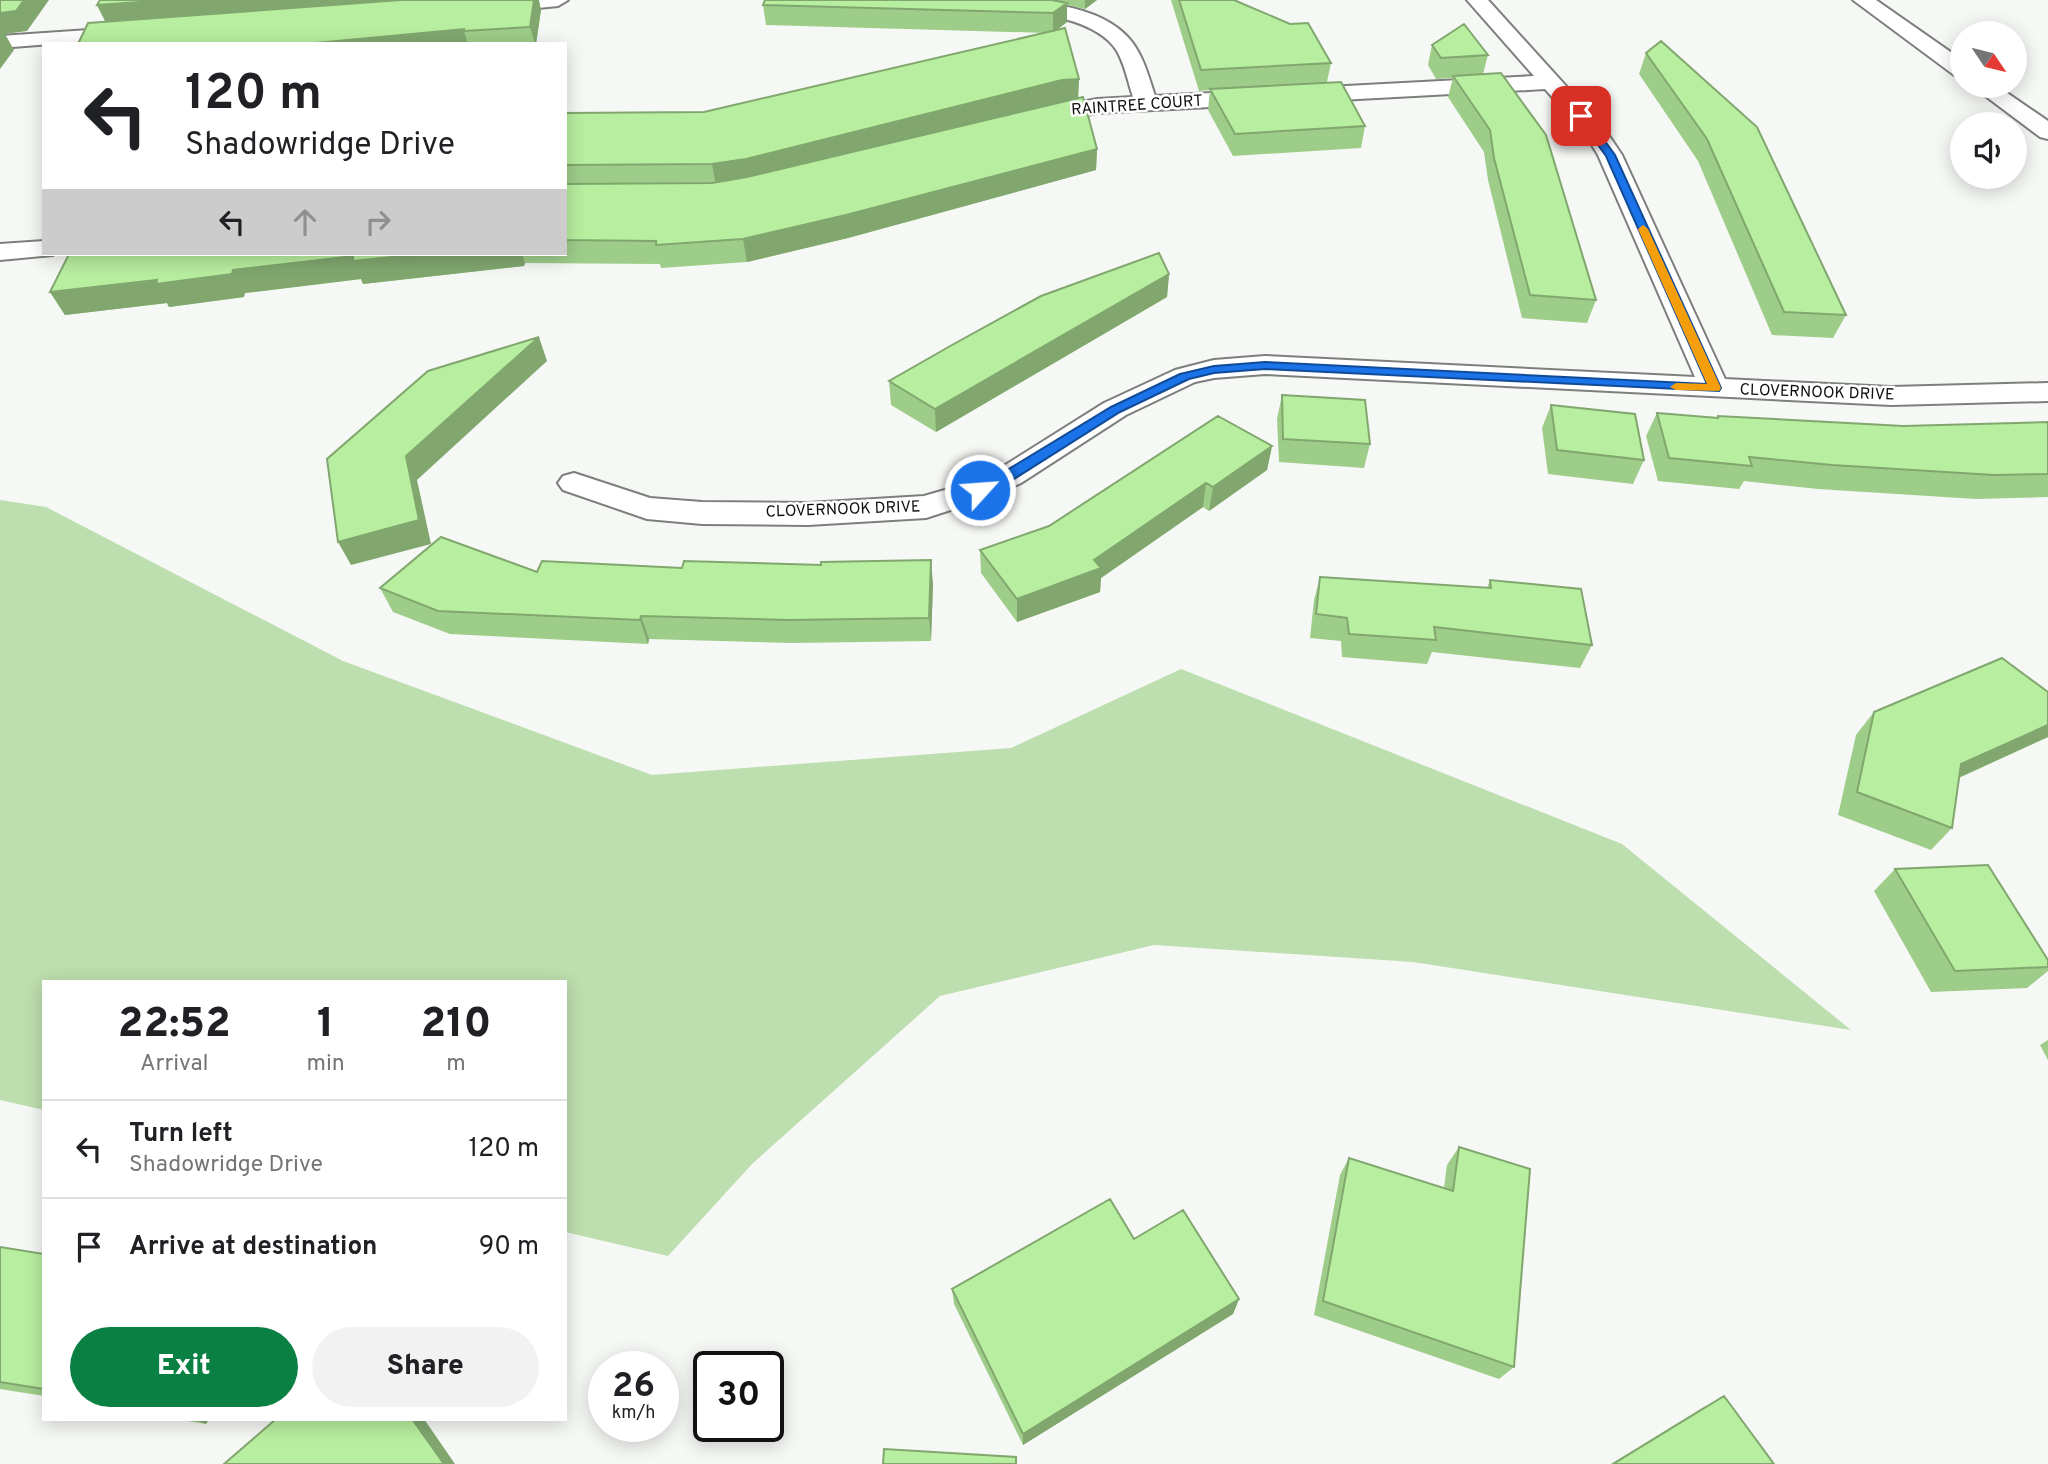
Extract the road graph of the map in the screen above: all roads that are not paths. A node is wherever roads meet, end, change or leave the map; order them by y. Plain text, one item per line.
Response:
1 (558, 0) edge
2 (985, 0) edge
3 (1477, 0) edge
4 (1863, 0) edge
5 (462, 9) edge
6 (151, 32) edge
7 (0, 42) edge
8 (1950, 62) edge
9 (1551, 82) junction
10 (2000, 98) edge
11 (1146, 104) junction
12 (1008, 125) edge
13 (2048, 132) edge
14 (42, 248) edge
15 (0, 252) edge
16 (1715, 388) junction
17 (2048, 392) edge
18 (575, 483) dead end

1 - 5 street
2 - 11 street
3 - 9 street
4 - 8 street
6 - 7 street
9 - 11 street, RAINTREE COURT
9 - 16 street
10 - 13 street
11 - 12 street, RAINTREE COURT
14 - 15 street
16 - 17 street, CLOVERNOOK DRIVE
16 - 18 street, CLOVERNOOK DRIVE

